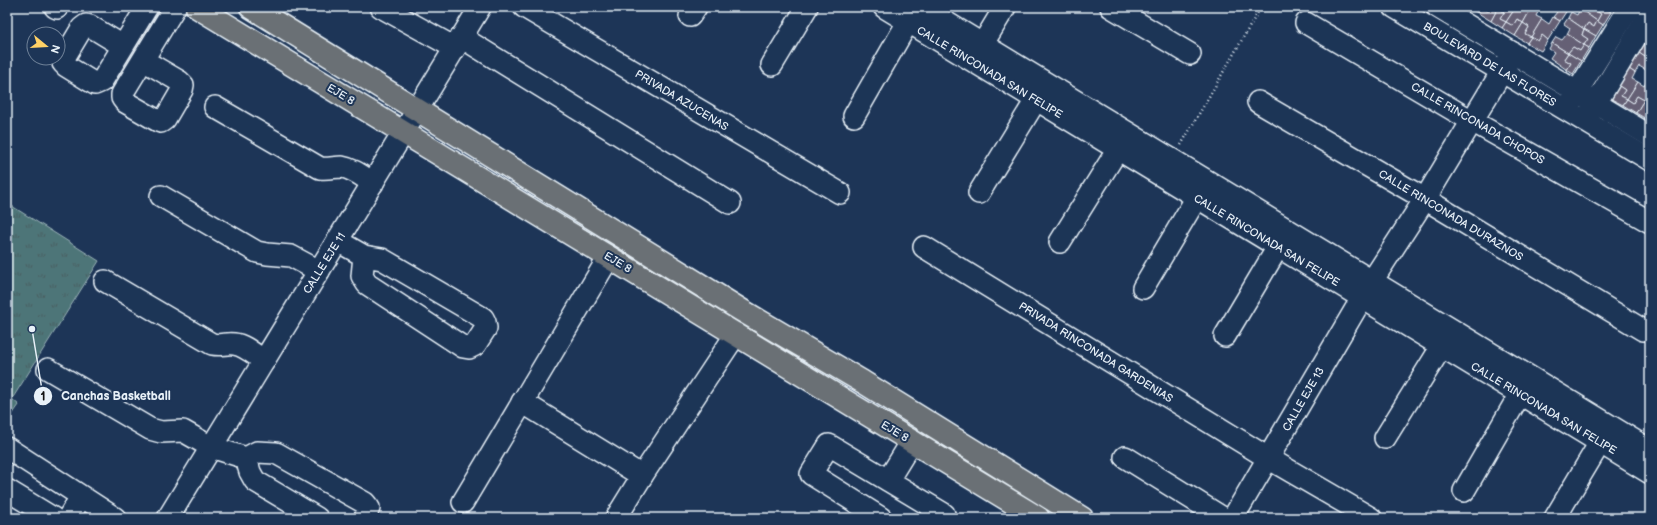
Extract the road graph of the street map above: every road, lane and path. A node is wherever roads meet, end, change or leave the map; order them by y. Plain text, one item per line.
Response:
1 (147, 7) edge
2 (175, 7) edge
3 (197, 7) edge
4 (251, 7) edge
5 (381, 7) edge
6 (480, 7) edge
7 (524, 7) edge
8 (807, 7) edge
9 (884, 7) edge
10 (1005, 7) edge
11 (1111, 7) edge
12 (1262, 7) edge
13 (1394, 7) edge
14 (1437, 7) edge
15 (1628, 8) edge
16 (915, 14) edge
17 (1649, 18) edge
18 (1306, 22) dead end
19 (458, 43) junction
20 (123, 46) junction
21 (977, 52) junction
22 (1513, 53) junction
23 (1190, 54) dead end
24 (143, 60) junction
25 (772, 65) dead end
26 (1502, 71) junction
27 (1577, 91) junction
28 (1036, 100) junction
29 (1258, 102) dead end
30 (1596, 102) junction
31 (215, 107) dead end
32 (418, 109) junction
33 (1566, 109) junction
34 (854, 116) dead end
35 (1472, 121) junction
36 (1585, 121) junction
37 (404, 132) junction
38 (1650, 136) edge
39 (1118, 149) junction
40 (1173, 160) junction
41 (1650, 160) edge
42 (373, 183) junction
43 (840, 193) dead end
44 (979, 193) dead end
45 (161, 196) dead end
46 (1197, 198) junction
47 (1425, 199) junction
48 (730, 202) dead end
49 (1650, 222) edge
50 (338, 241) junction
51 (1060, 242) dead end
52 (924, 247) dead end
53 (1278, 247) junction
54 (364, 256) junction
55 (609, 257) junction
56 (319, 271) junction
57 (105, 281) dead end
58 (1143, 288) dead end
59 (1367, 289) junction
60 (1643, 330) dead end
61 (736, 334) junction
62 (1225, 336) dead end
63 (1442, 346) junction
64 (264, 361) junction
65 (48, 369) dead end
66 (1520, 394) junction
67 (522, 402) junction
68 (1605, 434) junction
69 (1385, 438) dead end
70 (912, 441) junction
71 (211, 447) junction
72 (7, 448) edge
73 (1650, 450) edge
74 (1125, 457) dead end
75 (246, 458) junction
76 (1268, 458) junction
77 (1650, 473) edge
78 (642, 476) junction
79 (888, 480) junction
80 (7, 490) edge
81 (1464, 491) dead end
82 (81, 497) junction
83 (464, 502) dead end
84 (53, 518) edge
85 (68, 518) edge
86 (115, 518) edge
87 (168, 518) edge
88 (317, 518) edge
89 (365, 518) edge
90 (616, 518) edge
91 (882, 518) edge
92 (941, 518) edge
93 (1038, 518) edge
94 (1082, 518) edge
95 (1223, 518) edge
96 (1233, 518) edge
97 (1371, 518) edge
98 (1555, 518) edge

1 - 20 street
2 - 24 street
3 - 37 main road, EJE 8
4 - 32 main road
5 - 19 street
6 - 19 street, CALLE EJE 11
7 - 43 street, PRIVADA AZUCENAS
8 - 25 street
9 - 16 street, CALLE RINCONADA SAN FELIPE
10 - 21 street
11 - 23 street
12 - 40 path
13 - 26 street, BOULEVARD DE LAS FLORES
14 - 22 street, BOULEVARD DE LAS FLORES
15 - 27 street
16 - 21 street, CALLE RINCONADA SAN FELIPE
16 - 34 street
17 - 30 street
18 - 35 street, CALLE RINCONADA CHOPOS
19 - 32 street, CALLE EJE 11
19 - 48 street
20 - 20 street
21 - 28 street, CALLE RINCONADA SAN FELIPE
21 - 40 street, CALLE RINCONADA SAN FELIPE
22 - 26 street, CALLE EJE 13
22 - 27 street, BOULEVARD DE LAS FLORES
24 - 24 street
26 - 33 street, BOULEVARD DE LAS FLORES
26 - 35 street, CALLE EJE 13
27 - 30 street
27 - 33 street
28 - 39 street, CALLE RINCONADA SAN FELIPE
28 - 44 street
29 - 47 street, CALLE RINCONADA DURAZNOS
30 - 36 street
30 - 38 street
31 - 42 street
32 - 37 street, CALLE EJE 11
32 - 94 main road
33 - 36 street, BOULEVARD DE LAS FLORES
35 - 47 street, CALLE EJE 13
35 - 49 street, CALLE RINCONADA CHOPOS
36 - 41 street, BOULEVARD DE LAS FLORES
37 - 42 street, CALLE EJE 11
37 - 55 main road, EJE 8
39 - 46 street, CALLE RINCONADA SAN FELIPE
39 - 51 street
40 - 59 street, CALLE RINCONADA SAN FELIPE
42 - 50 street, CALLE EJE 11
45 - 56 street
46 - 53 street, CALLE RINCONADA SAN FELIPE
46 - 58 street
47 - 59 street, CALLE EJE 13
47 - 60 street, CALLE RINCONADA DURAZNOS
50 - 54 street
50 - 56 street, CALLE EJE 11
52 - 76 street, PRIVADA RINCONADA GARDENIAS
53 - 59 street, CALLE RINCONADA SAN FELIPE
53 - 62 street
54 - 54 street
55 - 61 main road, EJE 8
55 - 67 street
56 - 64 street, CALLE EJE 11
57 - 64 street
59 - 63 street, CALLE RINCONADA SAN FELIPE
59 - 68 street, CALLE RINCONADA SAN FELIPE
59 - 76 street, CALLE EJE 13
61 - 70 main road, EJE 8
61 - 78 street
63 - 66 street, CALLE RINCONADA SAN FELIPE
63 - 69 street
64 - 71 street, CALLE EJE 11
65 - 71 street
66 - 68 street, CALLE RINCONADA SAN FELIPE
66 - 81 street
67 - 78 street
67 - 83 street
68 - 73 street, CALLE RINCONADA SAN FELIPE
68 - 77 street, CALLE RINCONADA SAN FELIPE
68 - 98 street
70 - 79 street
70 - 93 main road, EJE 8
71 - 75 street
71 - 87 street, CALLE EJE 11
72 - 82 street
74 - 95 street
75 - 88 street
75 - 89 street
76 - 96 street, CALLE EJE 13
76 - 97 street, PRIVADA RINCONADA GARDENIAS
78 - 90 street
79 - 91 street
79 - 92 street
80 - 84 street
82 - 85 street
82 - 86 street

